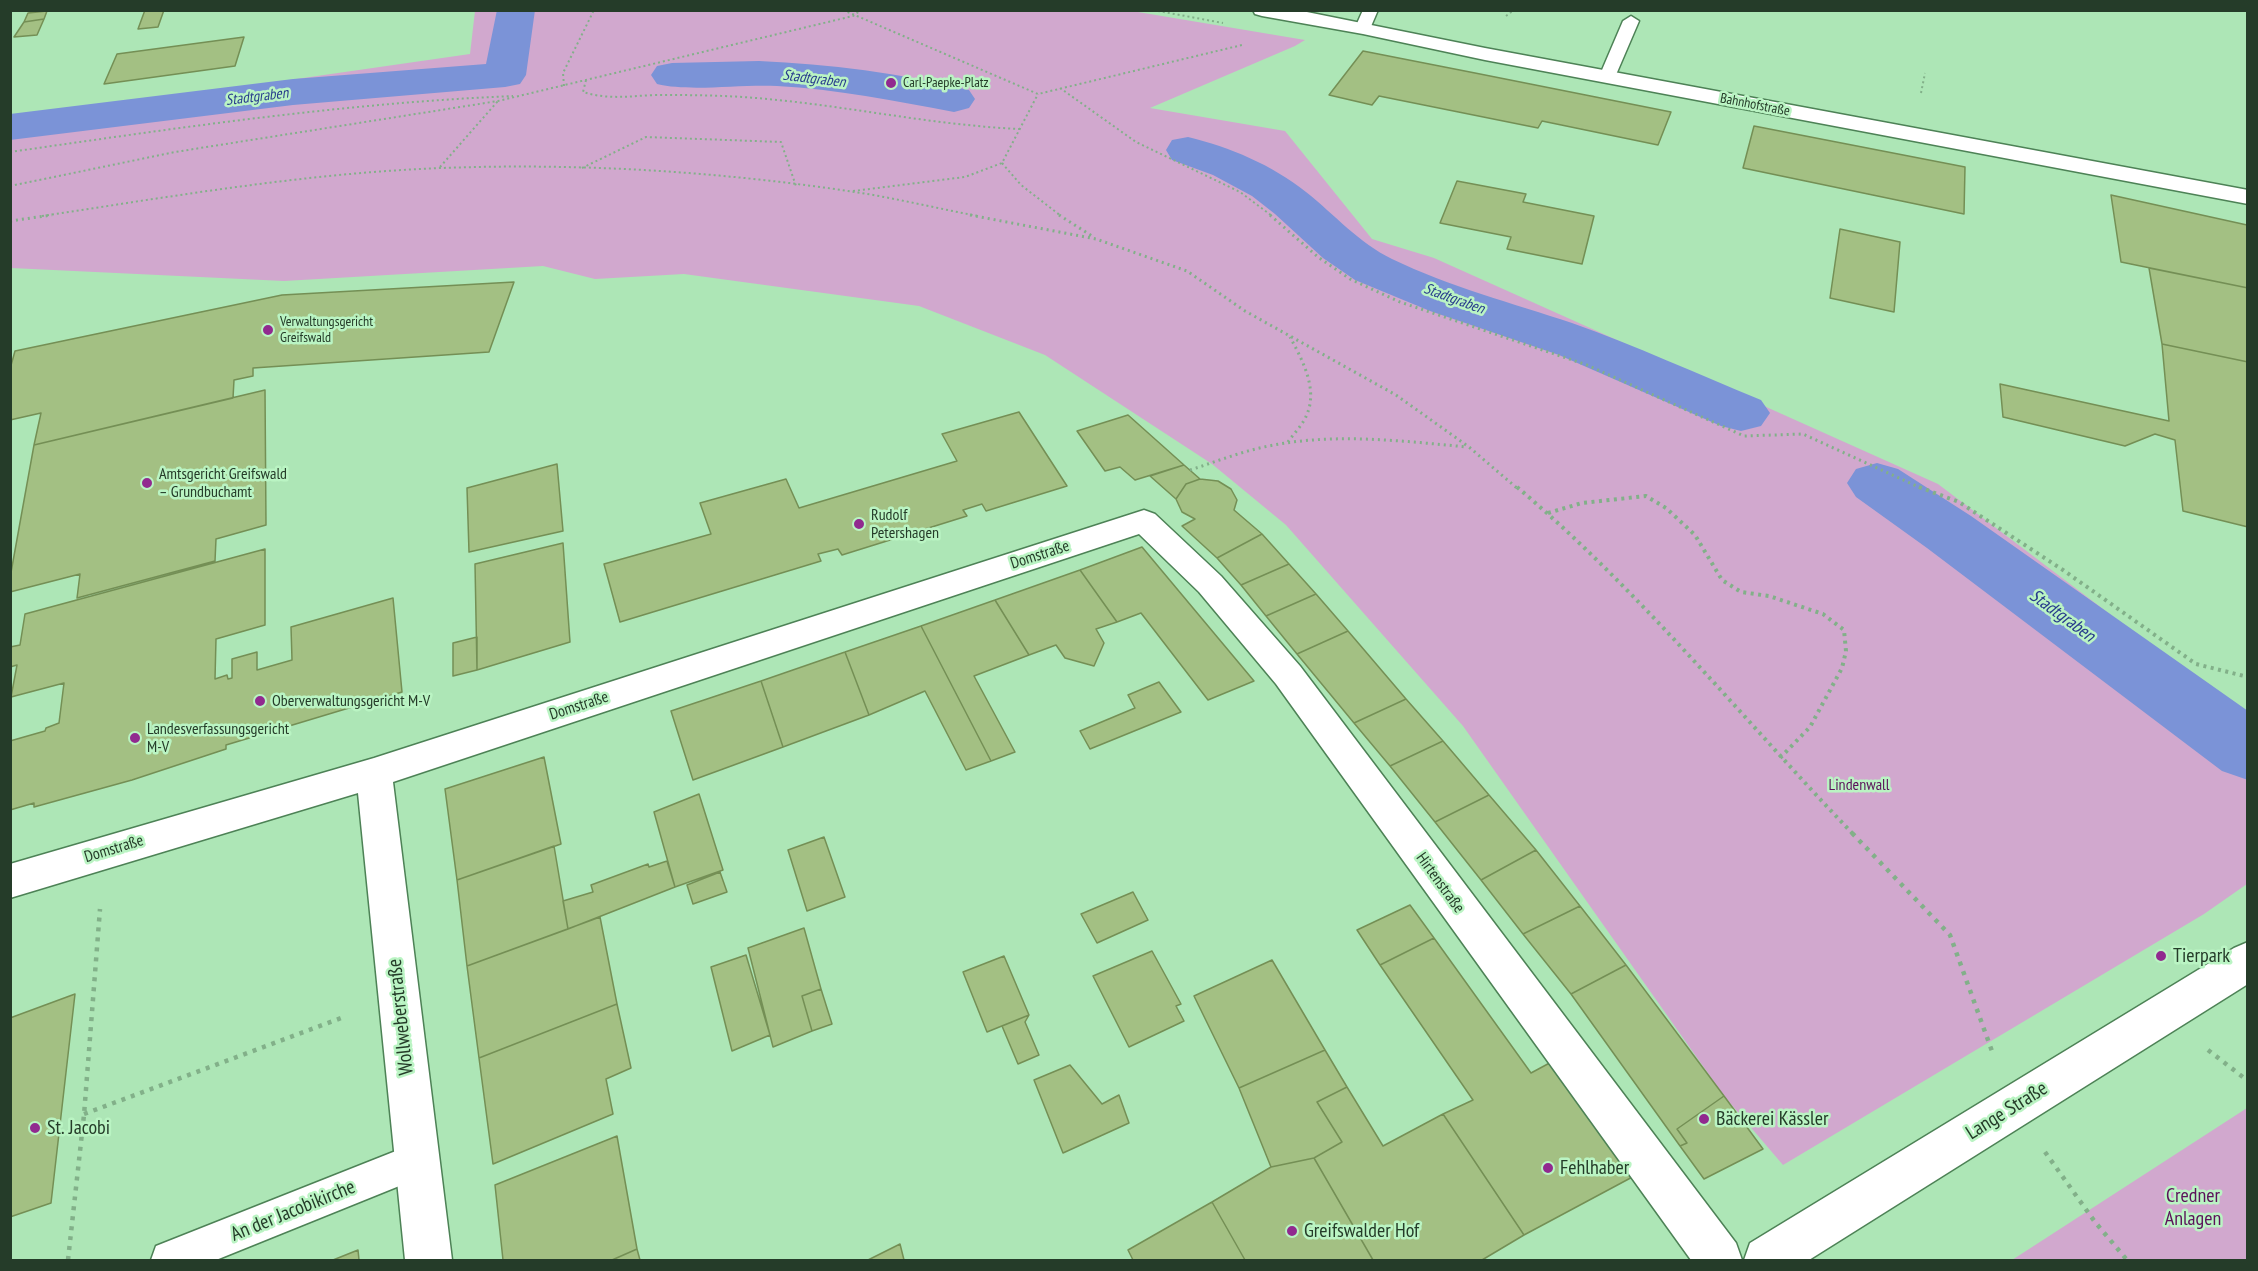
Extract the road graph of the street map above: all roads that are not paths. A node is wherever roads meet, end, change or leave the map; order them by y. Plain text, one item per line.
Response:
1 (1262, 10) edge
2 (1367, 19) edge
3 (1631, 21) dead end
4 (1606, 77) junction
5 (2247, 197) edge
6 (1144, 521) joint
7 (374, 773) junction
8 (10, 881) edge
9 (2247, 962) edge
10 (416, 1161) junction
11 (170, 1260) edge
12 (429, 1260) edge
13 (1719, 1260) edge
14 (1767, 1260) edge

1 - 2 street, Bahnhofstraße
2 - 4 street, Bahnhofstraße
3 - 4 lane
4 - 5 street, Bahnhofstraße
6 - 7 street, Domstraße
6 - 13 street, Hirtenstraße
7 - 8 street, Domstraße
7 - 10 street, Wollweberstraße
9 - 14 street, Lange Straße
10 - 11 lane, An der Jacobikirche
10 - 12 street, Wollweberstraße

